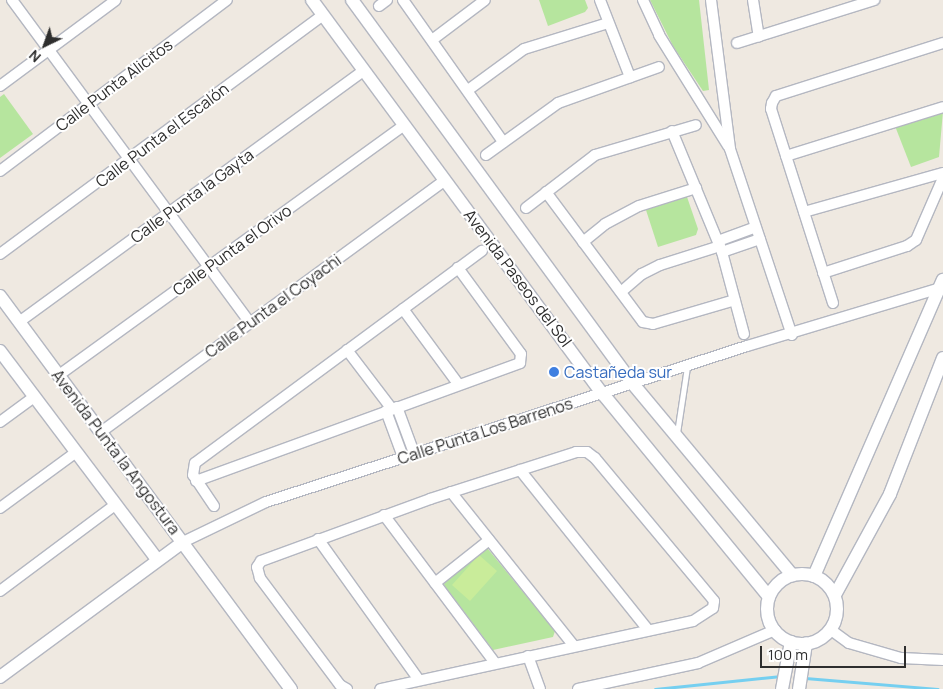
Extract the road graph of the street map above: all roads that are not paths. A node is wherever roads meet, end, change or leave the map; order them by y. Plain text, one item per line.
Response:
1 (12, 0) edge
2 (116, 0) edge
3 (228, 0) edge
4 (312, 0) edge
5 (352, 0) edge
6 (403, 0) edge
7 (484, 0) edge
8 (600, 0) edge
9 (643, 0) edge
10 (712, 0) edge
11 (753, 0) edge
12 (874, 0) edge
13 (323, 15) junction
14 (608, 23) junction
15 (759, 38) junction
16 (432, 40) junction
17 (737, 43) dead end
18 (943, 43) edge
19 (48, 50) junction
20 (659, 67) dead end
21 (364, 70) junction
22 (630, 77) junction
23 (0, 86) edge
24 (468, 90) junction
25 (90, 103) junction
26 (943, 107) edge
27 (404, 125) junction
28 (696, 125) dead end
29 (672, 131) junction
30 (503, 142) junction
31 (730, 149) junction
32 (486, 155) dead end
33 (786, 156) junction
34 (131, 158) junction
35 (0, 171) edge
36 (943, 173) edge
37 (943, 178) edge
38 (445, 180) junction
39 (696, 188) junction
40 (546, 192) junction
41 (526, 208) dead end
42 (170, 212) junction
43 (804, 212) junction
44 (756, 227) junction
45 (760, 239) junction
46 (584, 242) junction
47 (720, 246) junction
48 (482, 251) dead end
49 (0, 254) edge
50 (209, 266) junction
51 (458, 268) junction
52 (823, 273) junction
53 (942, 285) edge
54 (621, 292) junction
55 (0, 296) edge
56 (735, 300) junction
57 (833, 303) dead end
58 (403, 309) junction
59 (19, 322) junction
60 (250, 323) junction
61 (744, 334) dead end
62 (792, 334) junction
63 (347, 350) junction
64 (0, 351) edge
65 (943, 358) edge
66 (687, 367) junction
67 (59, 375) junction
68 (633, 384) junction
69 (459, 385) junction
70 (603, 394) junction
71 (34, 397) junction
72 (392, 409) junction
73 (0, 422) edge
74 (101, 432) junction
75 (676, 436) junction
76 (76, 453) junction
77 (414, 454) junction
78 (403, 457) junction
79 (520, 470) junction
80 (196, 480) junction
81 (451, 492) junction
82 (115, 506) junction
83 (214, 506) dead end
84 (0, 508) edge
85 (384, 515) junction
86 (318, 539) junction
87 (489, 540) junction
88 (183, 542) junction
89 (157, 559) junction
90 (792, 575) junction
91 (814, 576) junction
92 (435, 583) junction
93 (0, 590) edge
94 (835, 595) junction
95 (769, 597) junction
96 (648, 630) junction
97 (775, 630) junction
98 (831, 630) junction
99 (792, 642) junction
100 (806, 644) junction
101 (574, 646) junction
102 (528, 656) junction
103 (943, 660) edge
104 (495, 663) junction
105 (0, 677) edge
106 (419, 680) junction
107 (291, 689) edge
108 (347, 689) edge
109 (380, 689) edge
110 (540, 689) edge
111 (578, 689) edge
112 (782, 689) edge
113 (799, 689) edge

1 - 19 street
2 - 19 street
3 - 25 street, Calle Punta Alicitos
4 - 13 street, Avenida Paseos del Sol
5 - 68 street, Avenida Paseos del Sol
6 - 16 street
7 - 16 street
8 - 14 street
9 - 31 street
10 - 31 street
11 - 15 street
12 - 15 street
13 - 21 street, Avenida Paseos del Sol
13 - 34 street, Calle Punta el Escalón
14 - 22 street
14 - 24 street
15 - 17 street
16 - 24 street
18 - 33 street
19 - 23 street
19 - 25 street
20 - 22 street
21 - 27 street, Avenida Paseos del Sol
21 - 42 street, Calle Punta la Gayta
22 - 30 street
24 - 30 street
25 - 34 street
25 - 35 street, Calle Punta Alicitos
26 - 33 street
27 - 38 street, Avenida Paseos del Sol
27 - 50 street, Calle Punta el Orivo
28 - 29 street
29 - 39 street
29 - 40 street
30 - 32 street
31 - 44 street
33 - 43 street
34 - 42 street
34 - 49 street, Calle Punta el Escalón
36 - 43 street
37 - 52 street
38 - 60 street, Calle Punta el Coyachi
38 - 70 street, Avenida Paseos del Sol
39 - 46 street
39 - 47 street
40 - 41 street
40 - 46 street
42 - 50 street
42 - 59 street, Calle Punta la Gayta
43 - 52 street
44 - 45 street
44 - 47 street
45 - 47 street
45 - 62 street
46 - 54 street
47 - 54 street
47 - 56 street
48 - 51 street
50 - 60 street
50 - 67 street, Calle Punta el Orivo
51 - 58 street
51 - 69 street
52 - 57 street
53 - 62 street, Calle Punta Los Barrenos
53 - 91 street
54 - 56 street
55 - 59 street, Avenida Punta la Angostura
56 - 61 street
58 - 63 street
58 - 69 street
59 - 67 street, Avenida Punta la Angostura
60 - 74 street, Calle Punta el Coyachi
62 - 66 street, Calle Punta Los Barrenos
63 - 72 street
63 - 80 street
64 - 71 street, Avenida Punta la Angostura
65 - 94 street
66 - 68 street, Calle Punta Los Barrenos
66 - 75 lane
67 - 74 street, Avenida Punta la Angostura
68 - 70 street, Calle Punta Los Barrenos
68 - 75 street, Avenida Paseos del Sol
69 - 72 street
70 - 77 street, Calle Punta Los Barrenos
70 - 95 street, Avenida Paseos del Sol
71 - 73 street
71 - 76 street, Avenida Punta la Angostura
72 - 77 street
72 - 78 street
72 - 80 street
74 - 88 street, Avenida Punta la Angostura
75 - 90 street, Avenida Paseos del Sol
76 - 82 street, Avenida Punta la Angostura
76 - 84 street
77 - 78 street, Calle Punta Los Barrenos
78 - 88 street, Calle Punta Los Barrenos
79 - 81 street
79 - 96 street
79 - 96 street
80 - 83 street
81 - 85 street
81 - 87 street
82 - 89 street, Avenida Punta la Angostura
82 - 93 street
85 - 86 street
85 - 92 street
86 - 106 street
86 - 108 street
87 - 92 street
87 - 101 street
88 - 89 street, Avenida Punta la Angostura
88 - 107 street
89 - 105 street
90 - 91 street
90 - 95 street
91 - 94 street
92 - 104 street
94 - 98 street
95 - 97 street
96 - 101 street
97 - 99 street
97 - 111 street
98 - 100 street
98 - 103 street
99 - 100 street
99 - 112 street
100 - 113 street
101 - 102 street
102 - 104 street
102 - 110 street
104 - 106 street
106 - 109 street

